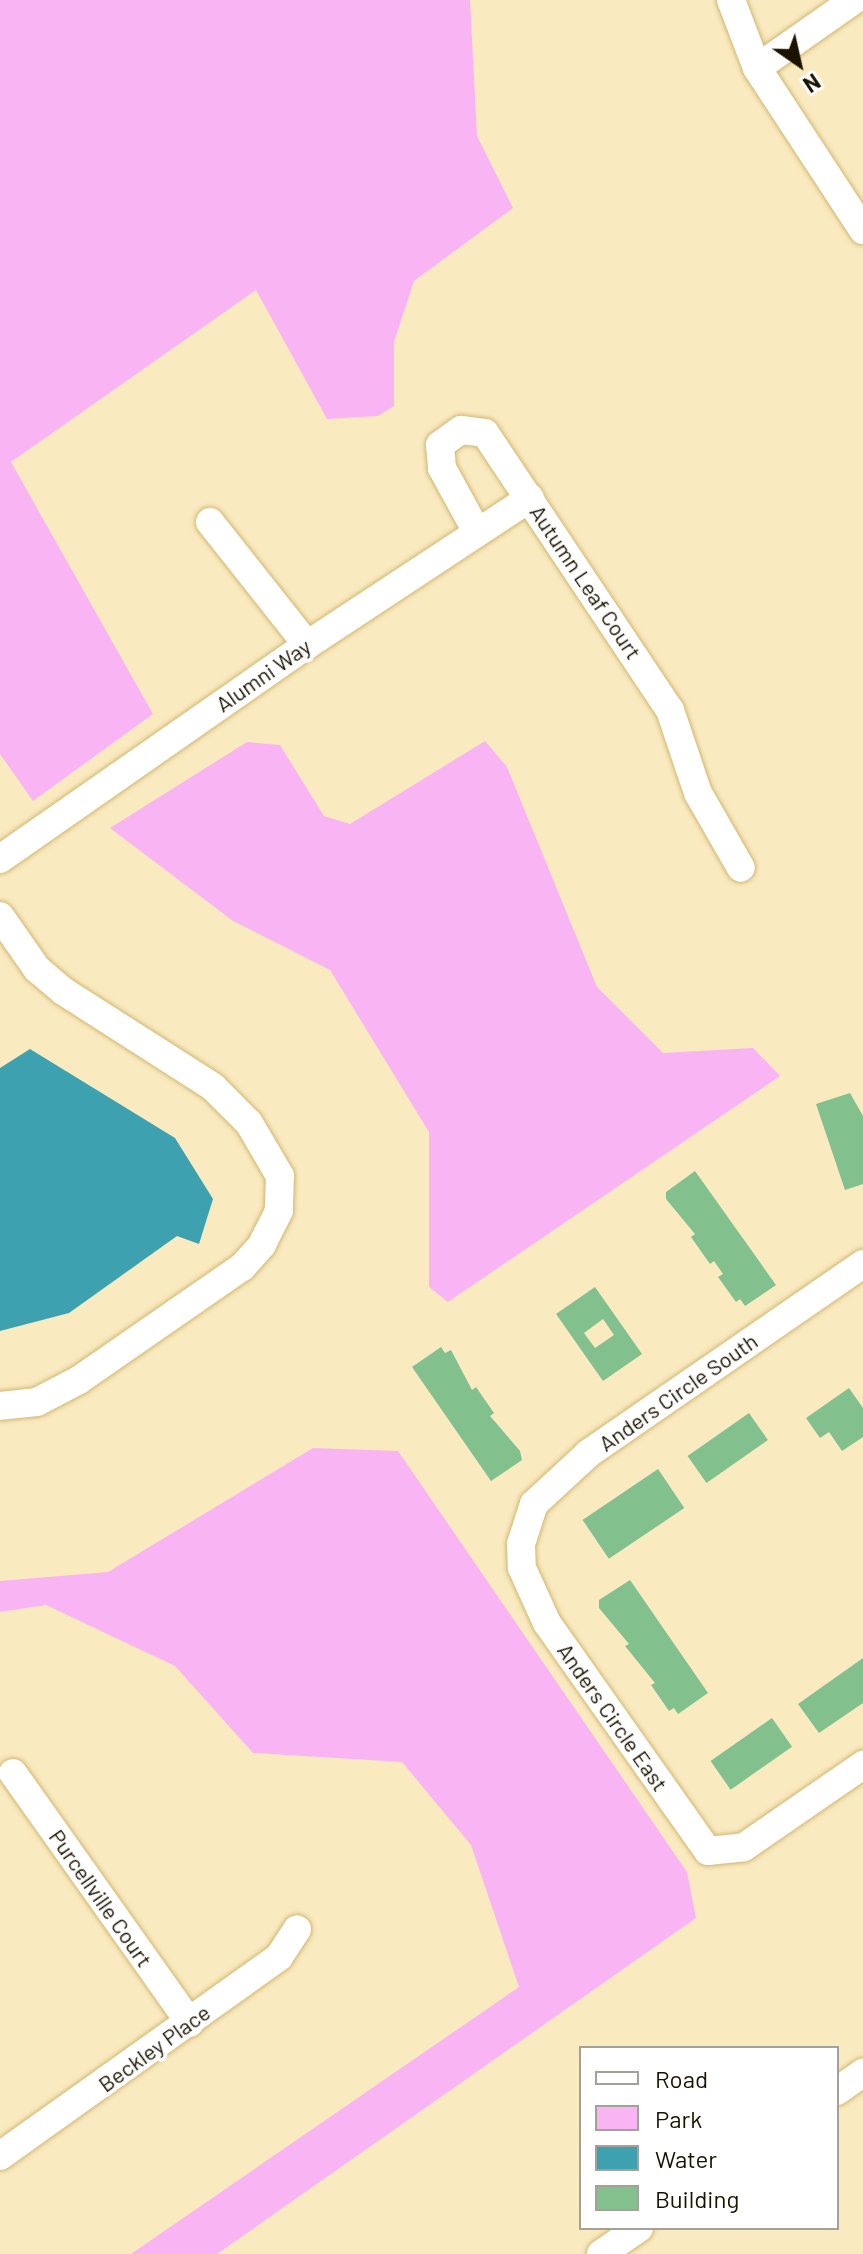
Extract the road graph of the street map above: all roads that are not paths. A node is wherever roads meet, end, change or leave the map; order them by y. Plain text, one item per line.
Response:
1 (731, 0) edge
2 (854, 0) edge
3 (757, 68) junction
4 (863, 230) edge
5 (530, 498) junction
6 (210, 522) dead end
7 (477, 532) junction
8 (307, 645) junction
9 (0, 859) edge
10 (741, 868) dead end
11 (0, 916) edge
12 (863, 1264) edge
13 (0, 1406) edge
14 (521, 1544) joint
15 (863, 1765) edge
16 (13, 1773) dead end
17 (297, 1929) dead end
18 (190, 2023) junction
19 (863, 2073) edge
20 (839, 2090) edge
21 (0, 2156) edge
22 (636, 2230) edge
23 (601, 2254) edge

1 - 3 street
2 - 3 street
3 - 4 street
5 - 7 street, Alumni Way
5 - 7 street, Autumn Leaf Court
5 - 10 street, Autumn Leaf Court
6 - 8 street
7 - 8 street, Alumni Way
8 - 9 street, Alumni Way
11 - 13 street
12 - 14 street, Anders Circle South
14 - 15 street, Anders Circle East
16 - 18 street, Purcellville Court
17 - 18 street, Beckley Place
18 - 21 street, Beckley Place
19 - 20 street
22 - 23 street

